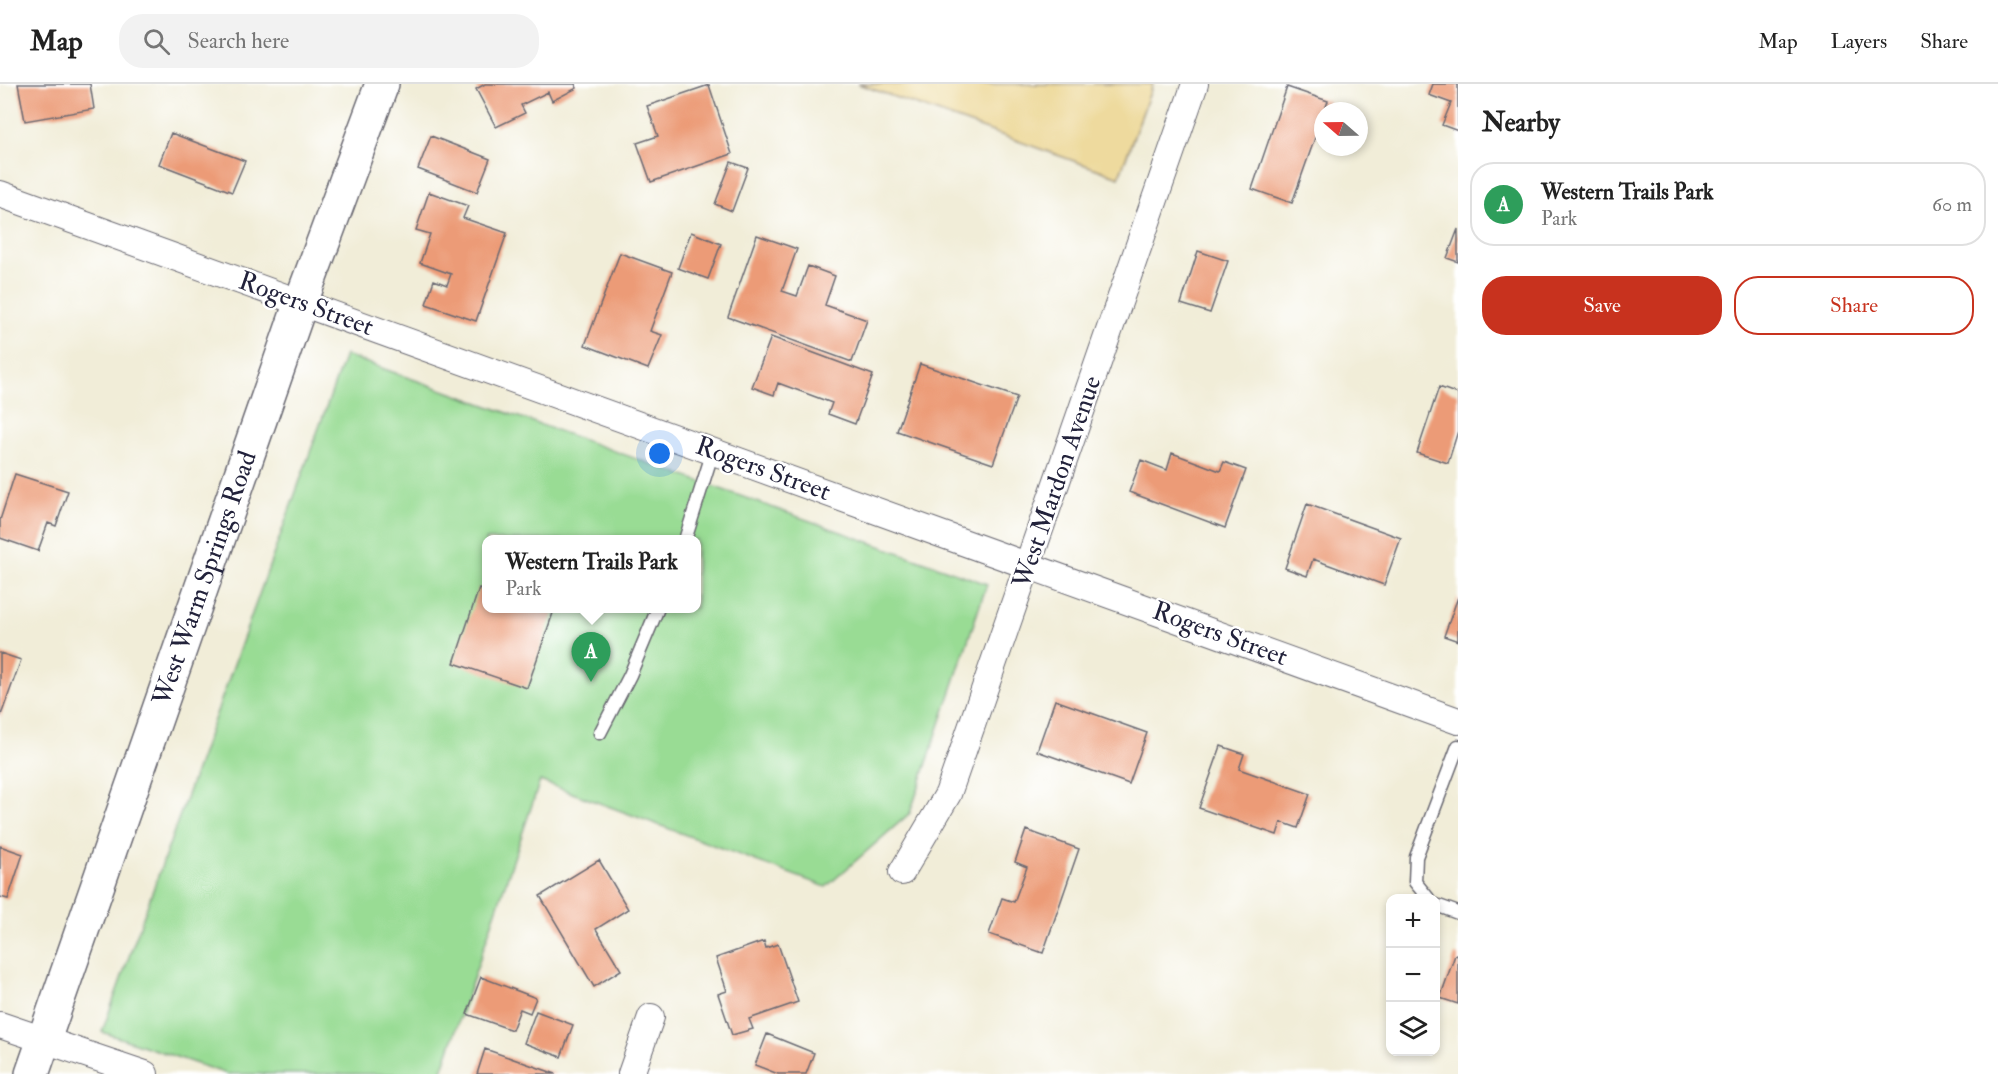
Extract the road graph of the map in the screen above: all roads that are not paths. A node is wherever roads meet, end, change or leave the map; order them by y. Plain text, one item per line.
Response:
1 (382, 84) edge
2 (1195, 84) edge
3 (0, 194) edge
4 (301, 302) junction
5 (713, 451) junction
6 (687, 535) edge
7 (1028, 565) junction
8 (656, 613) edge
9 (1458, 721) edge
10 (600, 733) dead end
11 (1458, 746) edge
12 (902, 873) dead end
13 (1425, 894) edge
14 (1440, 906) edge
15 (1458, 913) edge
16 (651, 1017) dead end
17 (0, 1025) edge
18 (44, 1040) junction
19 (32, 1074) edge
20 (144, 1074) edge
21 (631, 1074) edge

1 - 4 main road, West Warm Springs Road
2 - 7 street, West Mardon Avenue
3 - 4 street, Rogers Street
4 - 5 street, Rogers Street
4 - 18 main road, West Warm Springs Road
5 - 6 lane
5 - 7 street, Rogers Street
7 - 9 street, Rogers Street
7 - 12 street, West Mardon Avenue
8 - 10 lane
11 - 13 lane
14 - 15 lane
16 - 21 street
17 - 18 street
18 - 19 main road, West Warm Springs Road
18 - 20 street

